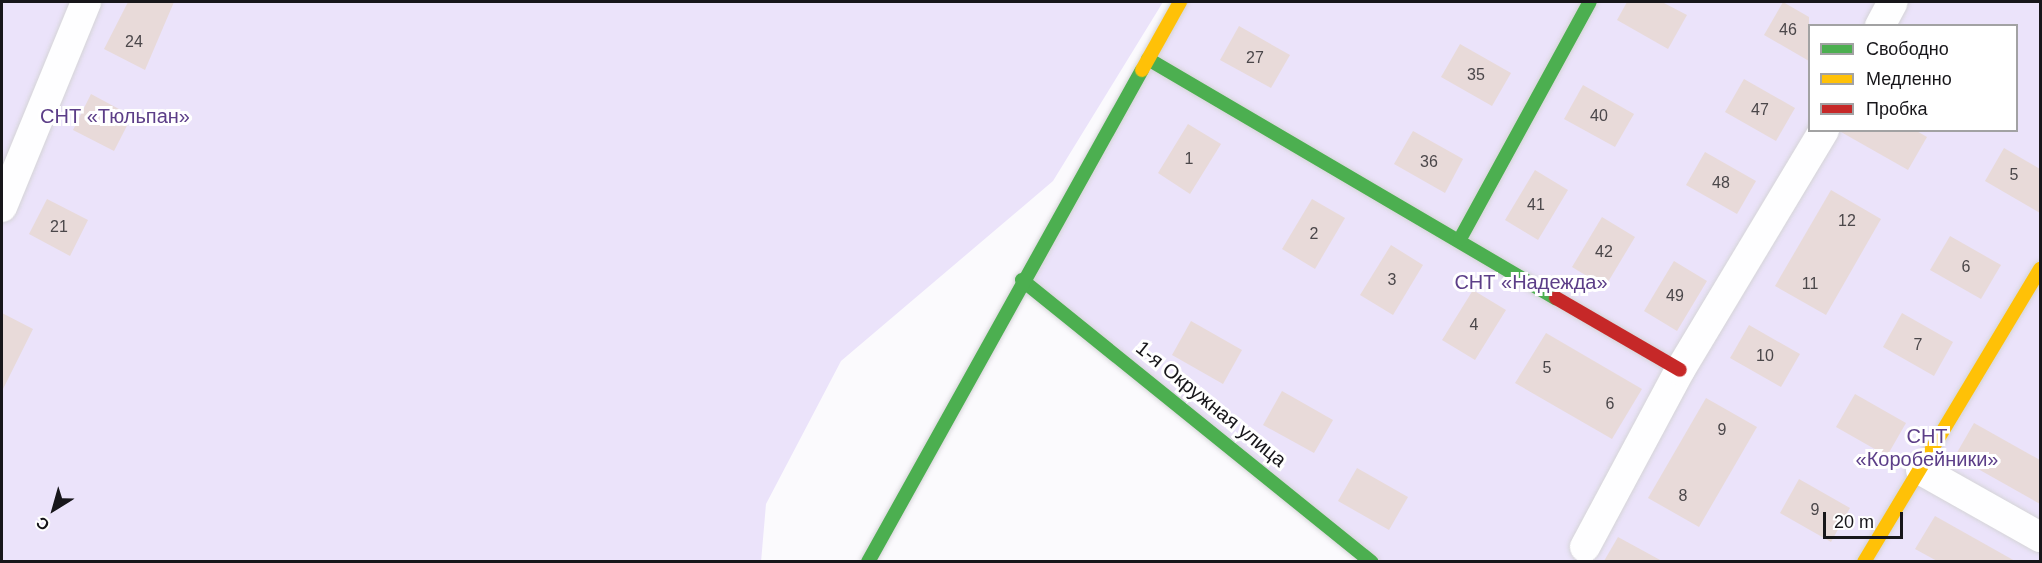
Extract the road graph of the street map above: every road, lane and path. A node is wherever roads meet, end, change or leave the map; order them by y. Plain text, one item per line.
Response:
1 (86, 2) edge
2 (1180, 2) edge
3 (1590, 2) edge
4 (1893, 2) edge
5 (1881, 24) edge
6 (1148, 59) junction
7 (1823, 132) edge
8 (2, 207) edge
9 (1460, 239) junction
10 (2040, 268) edge
11 (1022, 280) junction
12 (1680, 370) junction
13 (1921, 470) junction
14 (2040, 537) edge
15 (1585, 547) dead end
16 (868, 561) edge
17 (1372, 561) edge
18 (1864, 561) edge

1 - 8 street
2 - 6 street
3 - 9 street
4 - 5 street
6 - 9 street
6 - 11 street
7 - 12 street
9 - 12 street
10 - 13 street
11 - 16 street
11 - 17 street, 1-я Окружная улица
12 - 15 street
13 - 14 street
13 - 18 street

